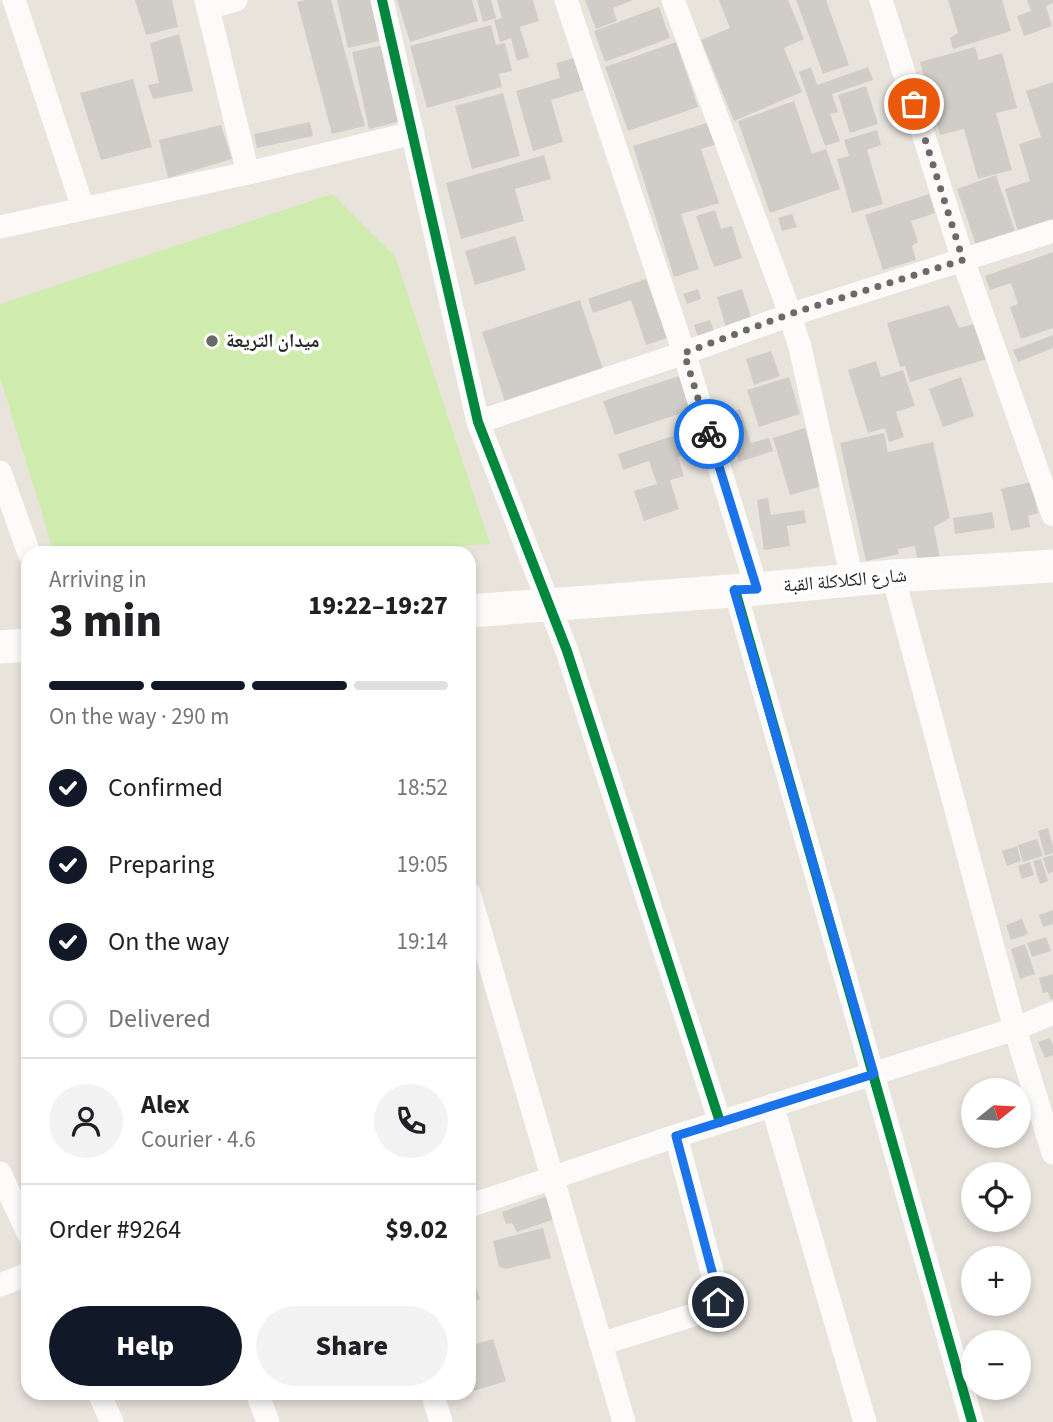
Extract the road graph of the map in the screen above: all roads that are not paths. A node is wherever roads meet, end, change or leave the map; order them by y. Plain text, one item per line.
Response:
1 (14, 0) edge
2 (236, 0) edge
3 (382, 0) edge
4 (566, 0) edge
5 (673, 0) edge
6 (881, 0) edge
7 (207, 4) edge
8 (414, 133) junction
9 (248, 173) junction
10 (83, 208) junction
11 (0, 227) edge
12 (1053, 230) edge
13 (963, 260) junction
14 (790, 314) junction
15 (684, 353) junction
16 (478, 422) junction
17 (0, 472) edge
18 (1053, 514) edge
19 (26, 546) edge
20 (1053, 566) edge
21 (893, 576) junction
22 (852, 579) junction
23 (746, 589) junction
24 (549, 606) junction
25 (476, 611) edge
26 (21, 646) edge
27 (0, 647) edge
28 (476, 917) edge
29 (1053, 1013) edge
30 (1015, 1029) junction
31 (874, 1074) junction
32 (772, 1105) junction
33 (720, 1122) junction
34 (676, 1136) junction
35 (1053, 1153) edge
36 (0, 1173) edge
37 (551, 1177) junction
38 (476, 1204) edge
39 (21, 1218) edge
40 (21, 1277) edge
41 (0, 1285) edge
42 (601, 1344) junction
43 (102, 1400) edge
44 (260, 1400) edge
45 (434, 1400) edge
46 (112, 1422) edge
47 (268, 1422) edge
48 (441, 1422) edge
49 (624, 1422) edge
50 (865, 1422) edge
51 (972, 1422) edge

1 - 10 street
2 - 7 street
3 - 8 street
4 - 15 street
5 - 14 street
6 - 13 street
7 - 9 street
8 - 9 street
8 - 16 street
9 - 10 street
10 - 11 street
12 - 13 street
13 - 14 street
13 - 18 street
14 - 15 street
14 - 22 street
15 - 16 street
15 - 23 street
16 - 24 street
17 - 19 street
20 - 21 street, شارع الكلاكلة القبة
21 - 22 street, شارع الكلاكلة القبة
21 - 30 street
22 - 23 street, شارع الكلاكلة القبة
23 - 24 street, شارع الكلاكلة القبة
23 - 31 street
24 - 25 street, شارع الكلاكلة القبة
24 - 33 street
26 - 27 street
28 - 37 street
29 - 30 street
30 - 31 street
30 - 35 street
31 - 32 street
31 - 51 street
32 - 33 street
32 - 50 street
33 - 34 street
34 - 37 street
34 - 42 street
36 - 39 street
37 - 38 street
37 - 42 street
40 - 41 street
42 - 49 street
43 - 46 street
44 - 47 street
45 - 48 street

